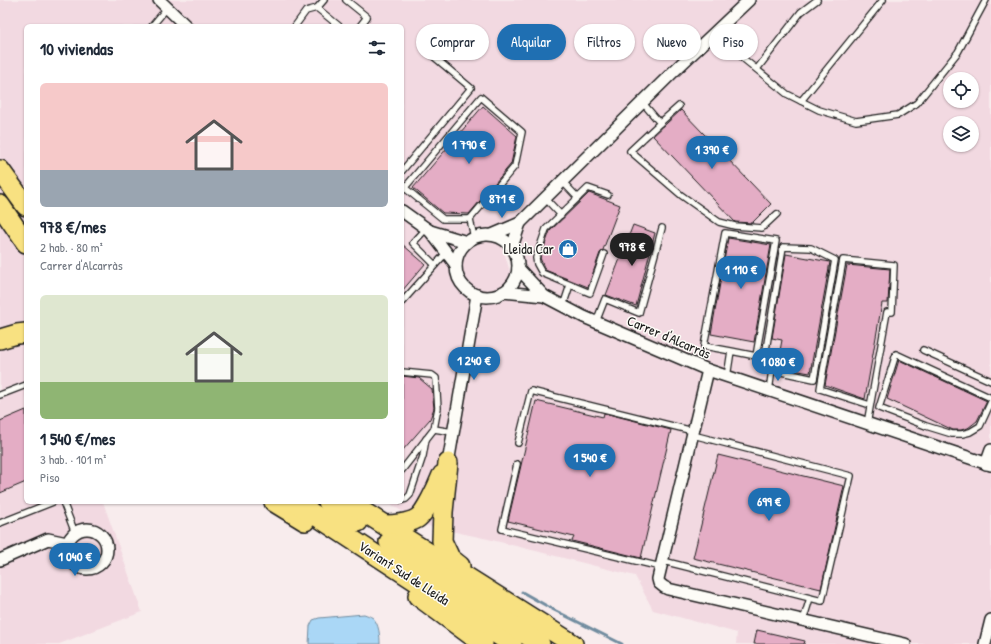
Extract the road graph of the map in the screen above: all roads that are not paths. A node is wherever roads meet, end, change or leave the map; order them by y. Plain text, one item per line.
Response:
1 (324, 0) edge
2 (346, 0) edge
3 (749, 0) edge
4 (816, 0) edge
5 (883, 0) edge
6 (986, 0) edge
7 (163, 3) edge
8 (317, 8) junction
9 (153, 24) edge
10 (184, 24) edge
11 (296, 24) edge
12 (337, 24) edge
13 (362, 24) edge
14 (723, 24) edge
15 (709, 38) edge
16 (438, 60) edge
17 (745, 60) edge
18 (757, 69) junction
19 (801, 101) junction
20 (642, 102) junction
21 (679, 106) dead end
22 (660, 123) junction
23 (404, 169) edge
24 (0, 170) edge
25 (562, 181) junction
26 (404, 188) edge
27 (404, 190) edge
28 (608, 195) dead end
29 (545, 198) junction
30 (578, 198) junction
31 (24, 203) edge
32 (0, 205) edge
33 (404, 212) edge
34 (777, 214) dead end
35 (561, 215) junction
36 (470, 219) junction
37 (520, 223) junction
38 (662, 228) dead end
39 (428, 230) junction
40 (492, 235) junction
41 (24, 240) edge
42 (470, 240) junction
43 (512, 247) junction
44 (446, 253) junction
45 (604, 254) dead end
46 (435, 265) junction
47 (456, 265) junction
48 (518, 268) junction
49 (570, 285) junction
50 (503, 292) junction
51 (477, 295) junction
52 (544, 296) junction
53 (404, 300) edge
54 (563, 306) junction
55 (596, 322) junction
56 (24, 333) edge
57 (0, 339) edge
58 (923, 350) dead end
59 (731, 351) junction
60 (708, 370) junction
61 (772, 370) junction
62 (404, 372) edge
63 (727, 377) junction
64 (991, 381) edge
65 (24, 386) edge
66 (769, 391) junction
67 (0, 395) edge
68 (991, 398) edge
69 (991, 402) edge
70 (870, 405) junction
71 (989, 411) edge
72 (867, 424) junction
73 (434, 429) junction
74 (453, 432) junction
75 (693, 433) junction
76 (426, 440) junction
77 (518, 444) dead end
78 (991, 450) edge
79 (448, 463) junction
80 (516, 464) dead end
81 (989, 465) edge
82 (404, 468) edge
83 (404, 500) edge
84 (48, 504) edge
85 (64, 504) edge
86 (277, 504) edge
87 (294, 504) edge
88 (298, 504) edge
89 (331, 504) edge
90 (351, 504) edge
91 (0, 523) edge
92 (385, 525) junction
93 (75, 533) junction
94 (67, 543) junction
95 (363, 555) junction
96 (0, 560) edge
97 (662, 564) junction
98 (492, 592) junction
99 (810, 598) junction
100 (804, 620) junction
101 (991, 620) edge
102 (483, 644) edge
103 (512, 644) edge
104 (540, 644) edge
105 (574, 644) edge
106 (905, 644) edge
107 (985, 644) edge

1 - 8 lane
2 - 13 lane
3 - 14 street
4 - 18 lane
5 - 19 lane
6 - 19 lane
7 - 9 lane
7 - 10 street
8 - 11 lane
8 - 12 lane
15 - 20 street
16 - 23 lane
17 - 18 lane
18 - 19 lane
20 - 22 lane
20 - 25 street
21 - 22 lane
22 - 34 lane
24 - 31 highway
25 - 29 street
25 - 30 lane
26 - 36 lane
27 - 36 lane
28 - 30 lane
29 - 35 lane
29 - 37 street
30 - 35 lane
32 - 41 highway
33 - 39 street
35 - 49 lane
36 - 42 lane
37 - 40 street
37 - 43 street
38 - 55 lane
39 - 42 street
39 - 44 street
39 - 46 lane
40 - 42 street
40 - 43 street
42 - 47 street
43 - 48 street
44 - 46 lane
44 - 47 street
45 - 49 lane
46 - 53 lane
47 - 51 street
48 - 50 street
48 - 52 street, Carrer d'Alcarràs
49 - 54 lane
50 - 51 street
50 - 52 street, Carrer d'Alcarràs
51 - 74 street
52 - 54 street, Carrer d'Alcarràs
54 - 55 street, Carrer d'Alcarràs
55 - 60 street, Carrer d'Alcarràs
56 - 57 highway
58 - 64 lane
59 - 59 lane
59 - 63 lane
60 - 63 street, Carrer d'Alcarràs
60 - 75 street
61 - 61 lane
61 - 66 lane
62 - 73 lane
63 - 66 street, Carrer d'Alcarràs
65 - 67 lane
66 - 72 street, Carrer d'Alcarràs
68 - 71 lane
69 - 71 lane
70 - 70 lane
70 - 72 lane
72 - 81 street, Carrer d'Alcarràs
73 - 74 lane
73 - 76 lane
74 - 79 street
75 - 77 lane
75 - 97 street
75 - 99 lane
76 - 82 lane
76 - 83 lane
78 - 81 street
79 - 92 highway
79 - 98 highway
80 - 97 lane
84 - 91 lane
85 - 93 lane
86 - 95 highway
87 - 95 highway
88 - 103 highway, Variant Sud de Lleida
89 - 104 highway, Variant Sud de Lleida
90 - 92 highway
92 - 98 highway
93 - 94 street
93 - 94 street
94 - 96 street
95 - 102 highway
97 - 99 lane
97 - 100 street
98 - 105 highway
99 - 100 lane
100 - 106 street
101 - 107 street

